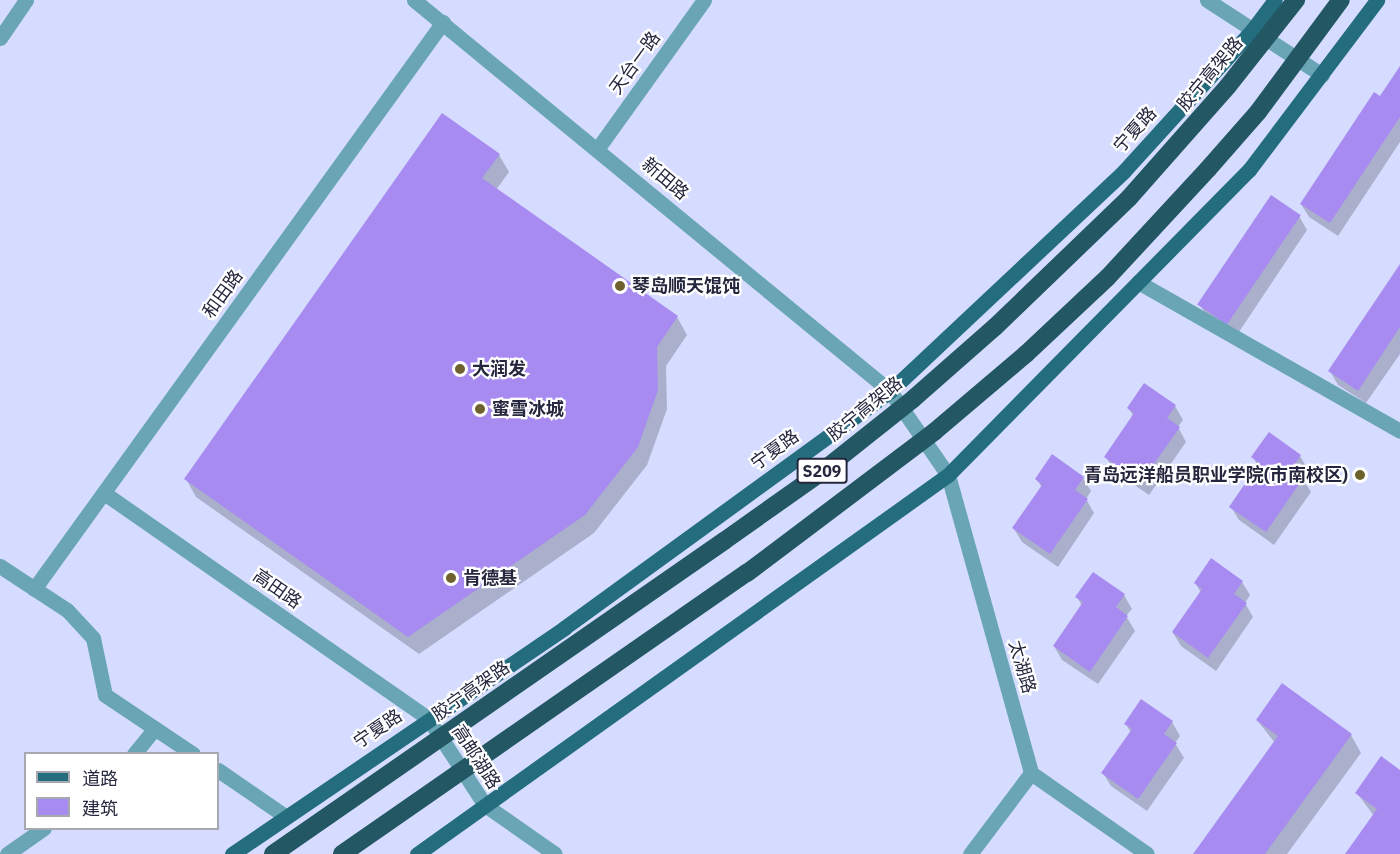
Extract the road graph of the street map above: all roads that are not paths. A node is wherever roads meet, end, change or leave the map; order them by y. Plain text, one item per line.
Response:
1 (26, 0) edge
2 (414, 0) edge
3 (704, 0) edge
4 (1207, 0) edge
5 (1275, 0) edge
6 (1296, 0) edge
7 (1341, 0) edge
8 (1377, 0) edge
9 (443, 22) junction
10 (1253, 29) junction
11 (0, 38) edge
12 (1322, 75) junction
13 (598, 148) junction
14 (1138, 282) junction
15 (890, 391) junction
16 (1400, 430) edge
17 (948, 474) junction
18 (104, 493) junction
19 (0, 566) edge
20 (34, 589) junction
21 (428, 718) junction
22 (155, 728) junction
23 (135, 752) edge
24 (191, 752) edge
25 (219, 771) edge
26 (1031, 773) junction
27 (485, 805) junction
28 (285, 816) junction
29 (41, 830) edge
30 (7, 854) edge
31 (232, 854) edge
32 (273, 854) edge
33 (342, 854) edge
34 (417, 854) edge
35 (555, 854) edge
36 (970, 854) edge
37 (1147, 854) edge

1 - 11 street
2 - 9 street, 新田路
3 - 13 street, 天台一路
4 - 10 street
5 - 10 main road, 宁夏路
6 - 32 highway, 胶宁高架路 / S209, bridge
7 - 33 highway, S209, bridge
8 - 12 main road
9 - 13 street, 新田路
9 - 18 street, 和田路
10 - 12 street
10 - 15 main road, 宁夏路
12 - 14 main road
13 - 15 street, 新田路
14 - 16 street
14 - 17 main road
15 - 17 street, 新田路
15 - 21 main road, 宁夏路
17 - 26 street, 太湖路
17 - 27 main road
18 - 20 street, 和田路
18 - 21 street, 高田路
19 - 20 street
20 - 22 street
21 - 27 street, 高邮湖路
21 - 28 main road, 宁夏路
22 - 23 street
22 - 24 street
25 - 28 street
26 - 36 street
26 - 37 street
27 - 34 main road
27 - 35 street, 高邮湖路
28 - 31 main road, 宁夏路
29 - 30 street

